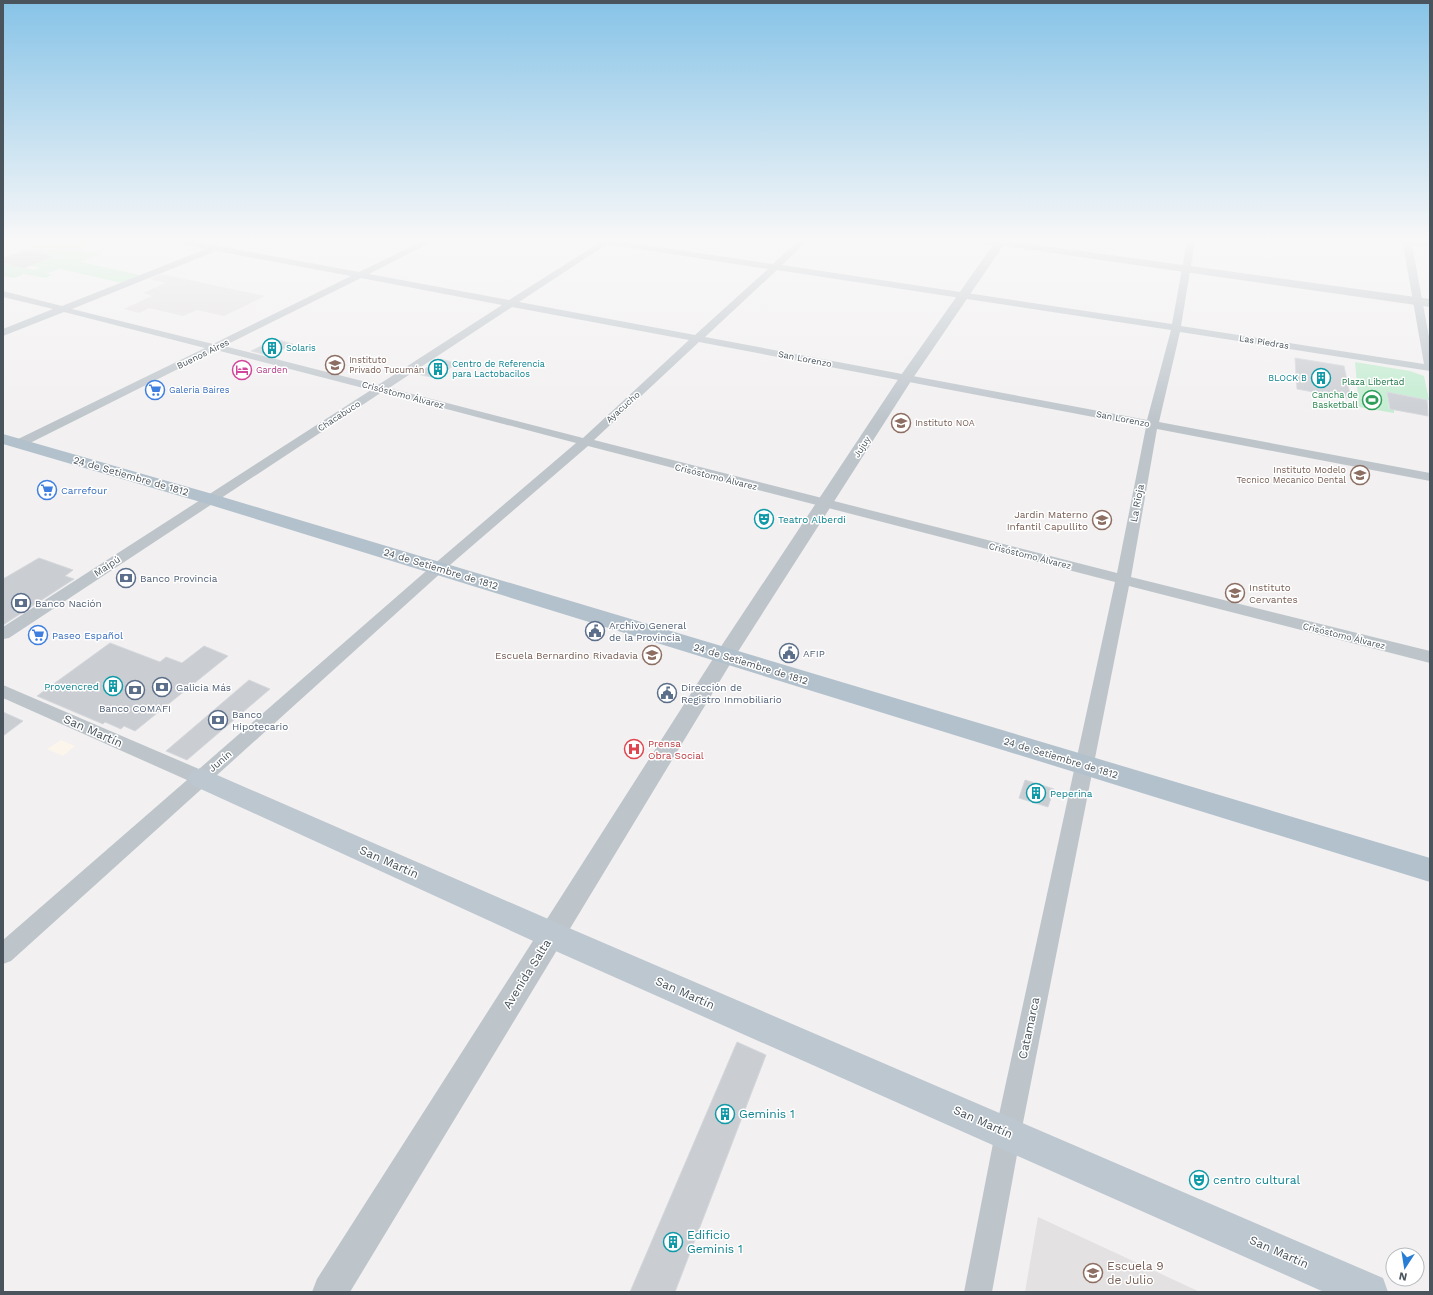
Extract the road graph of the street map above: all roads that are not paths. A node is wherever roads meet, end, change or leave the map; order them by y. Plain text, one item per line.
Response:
1 (33, 301) edge
2 (82, 301) edge
3 (309, 301) edge
4 (498, 301) edge
5 (516, 301) edge
6 (739, 301) edge
7 (960, 301) edge
8 (1000, 301) edge
9 (1181, 301) edge
10 (1417, 301) edge
11 (1420, 301) edge
12 (1430, 303) edge
13 (512, 304) junction
14 (63, 309) junction
15 (1176, 328) junction
16 (3, 333) edge
17 (699, 338) junction
18 (216, 347) junction
19 (1430, 368) edge
20 (906, 378) junction
21 (382, 389) junction
22 (1152, 425) junction
23 (11, 441) edge
24 (584, 443) junction
25 (1430, 477) edge
26 (210, 499) junction
27 (824, 505) junction
28 (438, 568) junction
29 (1123, 580) junction
30 (3, 634) edge
31 (725, 656) junction
32 (1430, 657) edge
33 (3, 691) edge
34 (1084, 765) junction
35 (201, 778) junction
36 (1430, 870) edge
37 (552, 935) junction
38 (3, 954) edge
39 (1008, 1133) junction
40 (330, 1292) edge
41 (978, 1292) edge
42 (1369, 1292) edge

1 - 14 street, Crisóstomo Álvarez
2 - 14 street
3 - 18 street, Buenos Aires
4 - 13 street, San Lorenzo
5 - 13 street, Chacabuco
6 - 17 street, Ayacucho
7 - 20 street, Jujuy
8 - 15 street, Las Piedras
9 - 15 street, La Rioja
10 - 19 street
11 - 12 street
13 - 17 street, San Lorenzo
13 - 21 street, Chacabuco
14 - 16 street
14 - 18 street, Crisóstomo Álvarez
15 - 19 street, Las Piedras
15 - 22 street, La Rioja
17 - 20 street, San Lorenzo
17 - 24 street, Ayacucho
18 - 21 street, Crisóstomo Álvarez
18 - 23 street, Buenos Aires
20 - 22 street, San Lorenzo
20 - 27 street, Jujuy
21 - 24 street, Crisóstomo Álvarez
21 - 26 street, Chacabuco
22 - 25 street, San Lorenzo
22 - 29 street, La Rioja
23 - 26 main road, 24 de Setiembre de 1812
24 - 27 street, Crisóstomo Álvarez
24 - 28 street, Ayacucho
26 - 28 main road, 24 de Setiembre de 1812
26 - 30 street, Maipú
27 - 29 street, Crisóstomo Álvarez
27 - 31 street, Jujuy
28 - 31 main road, 24 de Setiembre de 1812
28 - 35 street, Junín
29 - 32 street, Crisóstomo Álvarez
29 - 34 street, La Rioja
31 - 34 main road, 24 de Setiembre de 1812
31 - 37 street, Avenida Salta
33 - 35 street, San Martín
34 - 36 main road, 24 de Setiembre de 1812
34 - 39 street, Catamarca
35 - 37 main road, San Martín
35 - 38 street, Junín
37 - 39 main road, San Martín
37 - 40 street, Avenida Salta
39 - 41 street, Catamarca
39 - 42 main road, San Martín

